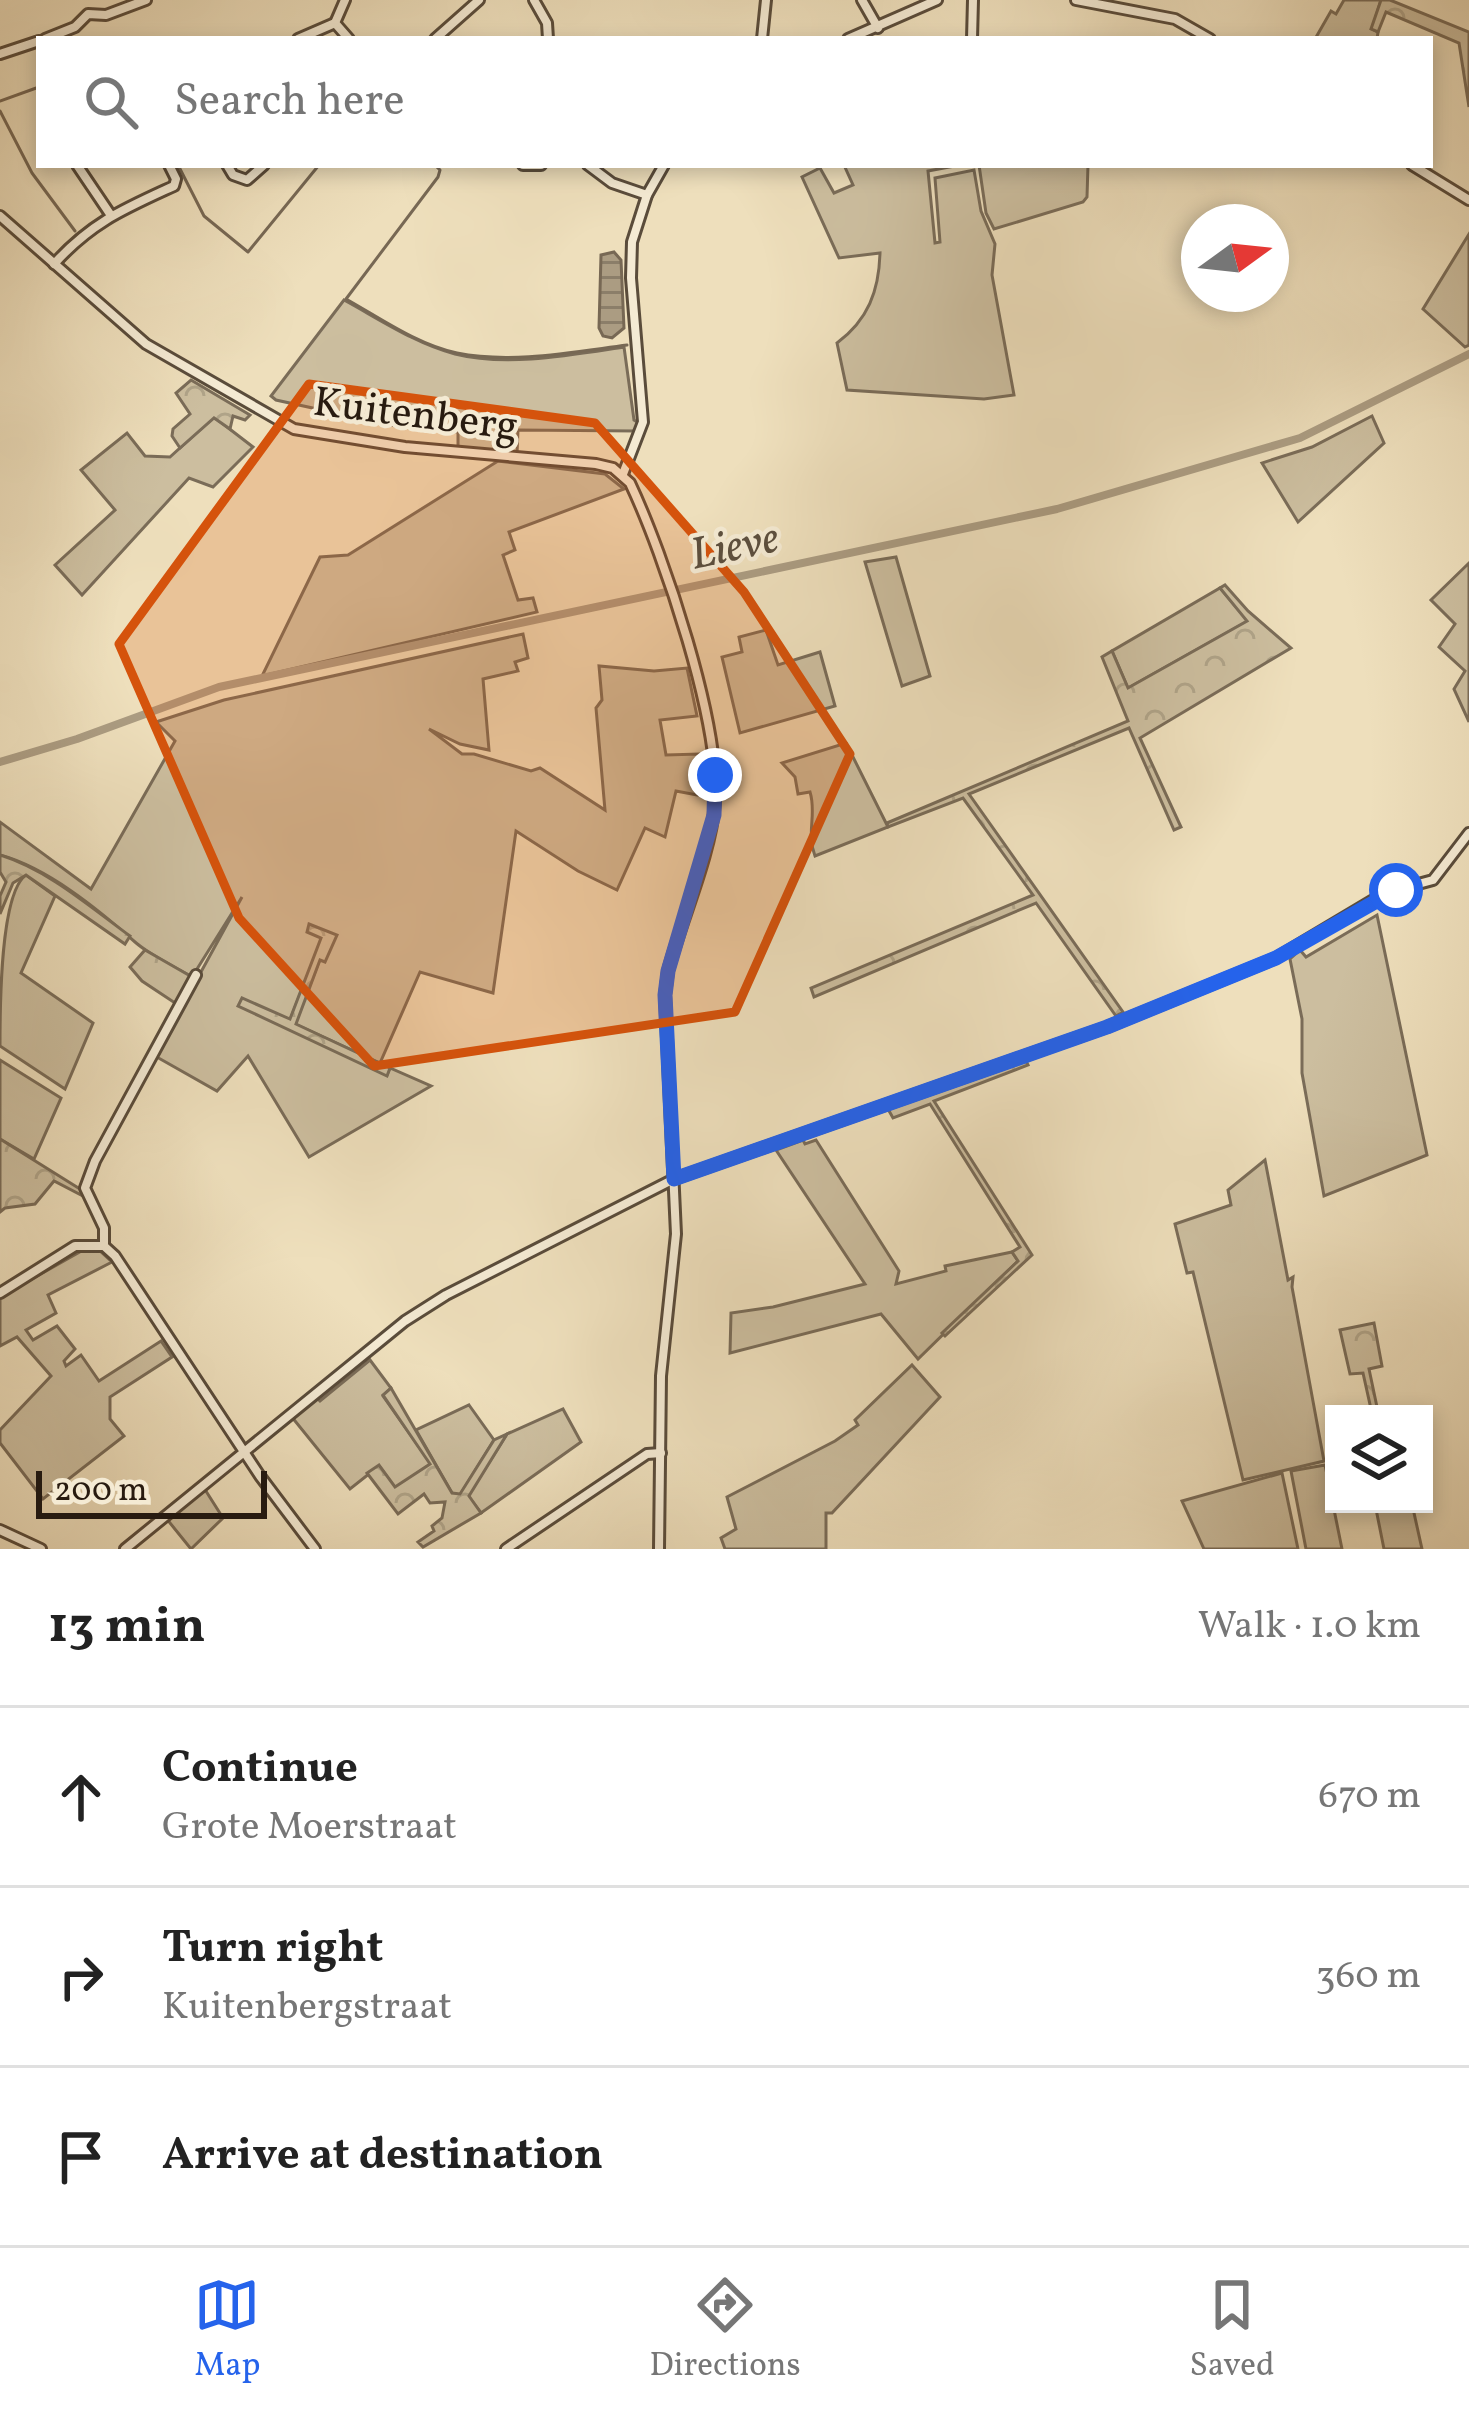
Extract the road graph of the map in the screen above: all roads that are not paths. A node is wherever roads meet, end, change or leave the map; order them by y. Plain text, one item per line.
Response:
1 (86, 0) edge
2 (146, 0) edge
3 (345, 0) edge
4 (479, 0) edge
5 (534, 0) edge
6 (766, 0) edge
7 (862, 0) edge
8 (937, 0) edge
9 (973, 0) edge
10 (1076, 0) edge
11 (88, 14) junction
12 (335, 23) junction
13 (878, 28) junction
14 (52, 36) edge
15 (305, 36) edge
16 (347, 36) edge
17 (438, 36) edge
18 (548, 36) edge
19 (762, 36) edge
20 (856, 36) edge
21 (972, 36) edge
22 (1205, 36) edge
23 (36, 42) edge
24 (0, 54) edge
25 (79, 168) edge
26 (171, 168) edge
27 (228, 168) edge
28 (261, 168) edge
29 (592, 168) edge
30 (662, 168) edge
31 (1417, 168) edge
32 (647, 195) junction
33 (1469, 200) edge
34 (110, 214) junction
35 (0, 216) edge
36 (54, 264) junction
37 (623, 474) junction
38 (1469, 833) edge
39 (196, 975) dead end
40 (674, 1179) junction
41 (104, 1246) junction
42 (0, 1293) edge
43 (243, 1450) junction
44 (661, 1454) junction
45 (0, 1530) edge
46 (40, 1549) edge
47 (125, 1549) edge
48 (315, 1549) edge
49 (506, 1549) edge
50 (659, 1549) edge

1 - 11 street
2 - 11 street
3 - 12 street
4 - 17 street
5 - 18 street
6 - 19 street
7 - 13 street
8 - 13 street
9 - 21 street
10 - 22 street
11 - 14 street
12 - 15 street
12 - 16 street
13 - 20 street
23 - 24 street
25 - 34 street
26 - 34 street
27 - 28 street
29 - 32 street
30 - 32 street
31 - 33 street
32 - 37 street
34 - 36 street
35 - 36 street, Kuitenberg
36 - 37 street, Kuitenberg
37 - 40 street
38 - 40 street
39 - 41 street
40 - 43 street
40 - 44 street
41 - 42 street
41 - 43 street
43 - 47 street
43 - 48 street
44 - 49 street
44 - 50 street
45 - 46 street

